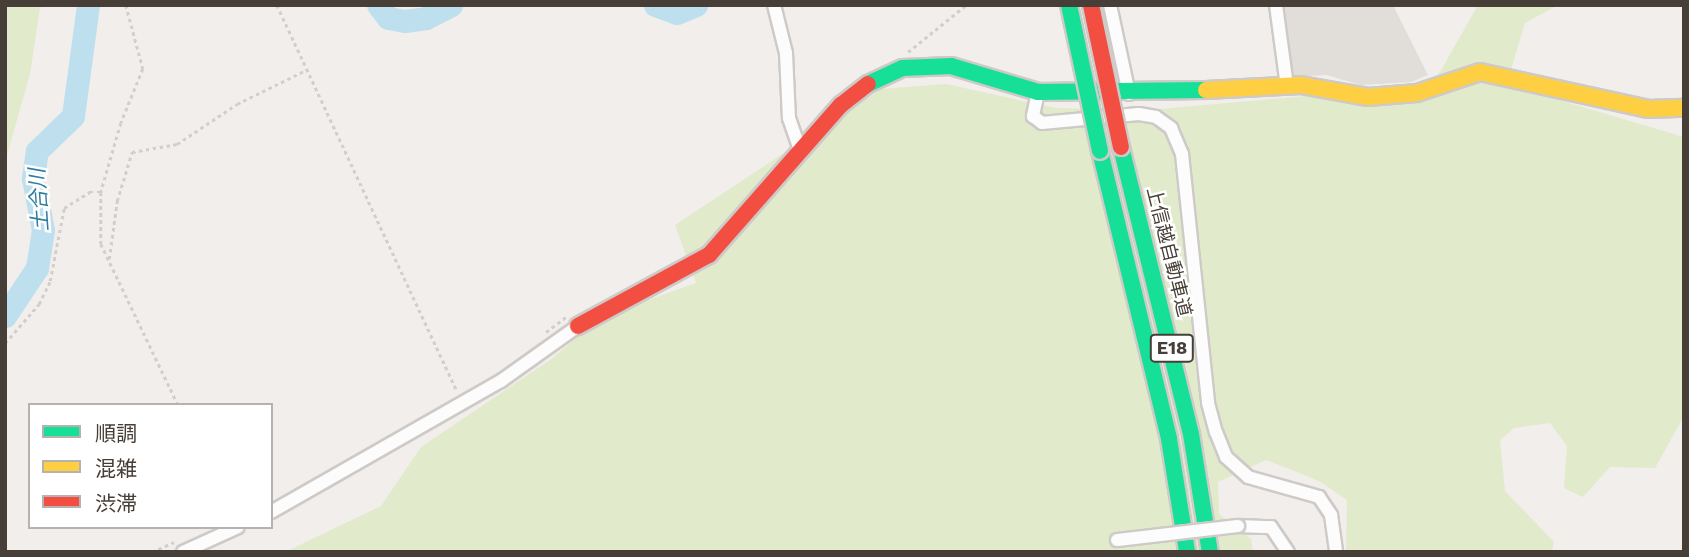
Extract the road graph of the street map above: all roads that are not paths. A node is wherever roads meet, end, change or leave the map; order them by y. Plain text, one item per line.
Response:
1 (774, 5) edge
2 (1069, 5) edge
3 (1091, 5) edge
4 (1110, 5) edge
5 (1276, 5) edge
6 (1287, 86) junction
7 (1038, 92) junction
8 (1129, 94) junction
9 (1684, 108) edge
10 (800, 150) junction
11 (575, 320) joint
12 (273, 511) edge
13 (234, 529) edge
14 (1118, 540) dead end
15 (183, 552) edge
16 (1187, 552) edge
17 (1210, 552) edge
18 (1288, 552) edge
19 (1336, 552) edge

1 - 10 street
2 - 16 main road, E18, bridge
3 - 17 main road, 上信越自動車道 / E18, bridge
4 - 8 street
5 - 6 street
6 - 8 main road
6 - 9 main road
7 - 8 main road
7 - 10 main road
7 - 19 street
10 - 11 main road
11 - 12 street
13 - 15 street
14 - 18 street, bridge

